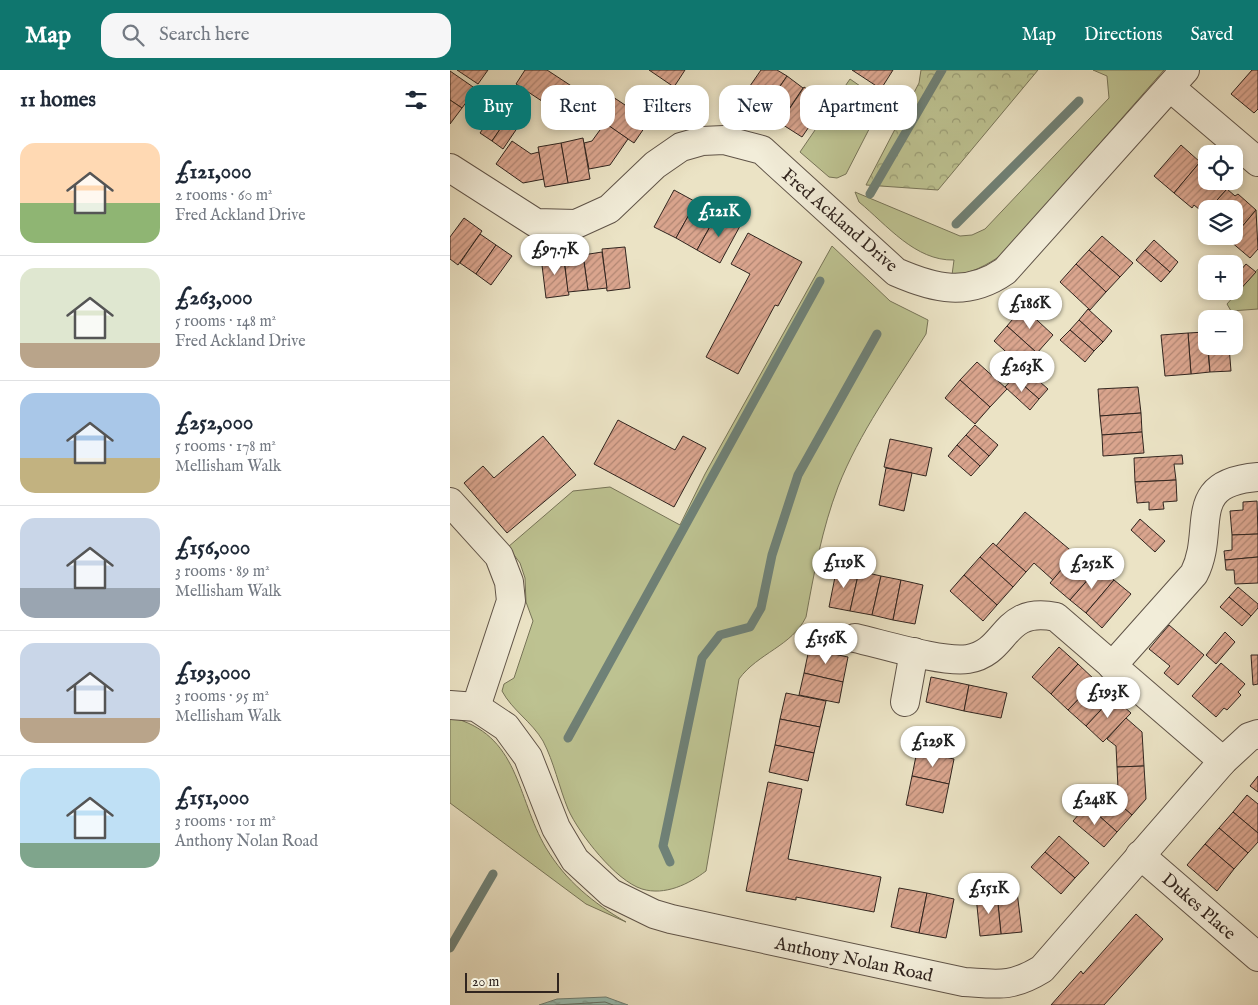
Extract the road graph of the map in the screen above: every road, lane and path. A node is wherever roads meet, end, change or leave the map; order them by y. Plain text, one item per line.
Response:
1 (1178, 79) edge
2 (1258, 162) edge
3 (454, 180) edge
4 (1258, 477) edge
5 (450, 502) edge
6 (855, 638) dead end
7 (914, 652) junction
8 (1112, 666) junction
9 (905, 702) dead end
10 (463, 706) edge
11 (1258, 734) edge
12 (1223, 761) junction
13 (1140, 855) junction
14 (1258, 957) edge

1 - 2 street
1 - 3 street, Fred Ackland Drive
4 - 8 street
5 - 10 street
6 - 7 street
7 - 8 street
7 - 9 street
8 - 12 street
10 - 13 street, Anthony Nolan Road
11 - 12 street, Anthony Nolan Road
12 - 13 street, Anthony Nolan Road
13 - 14 street, Dukes Place

